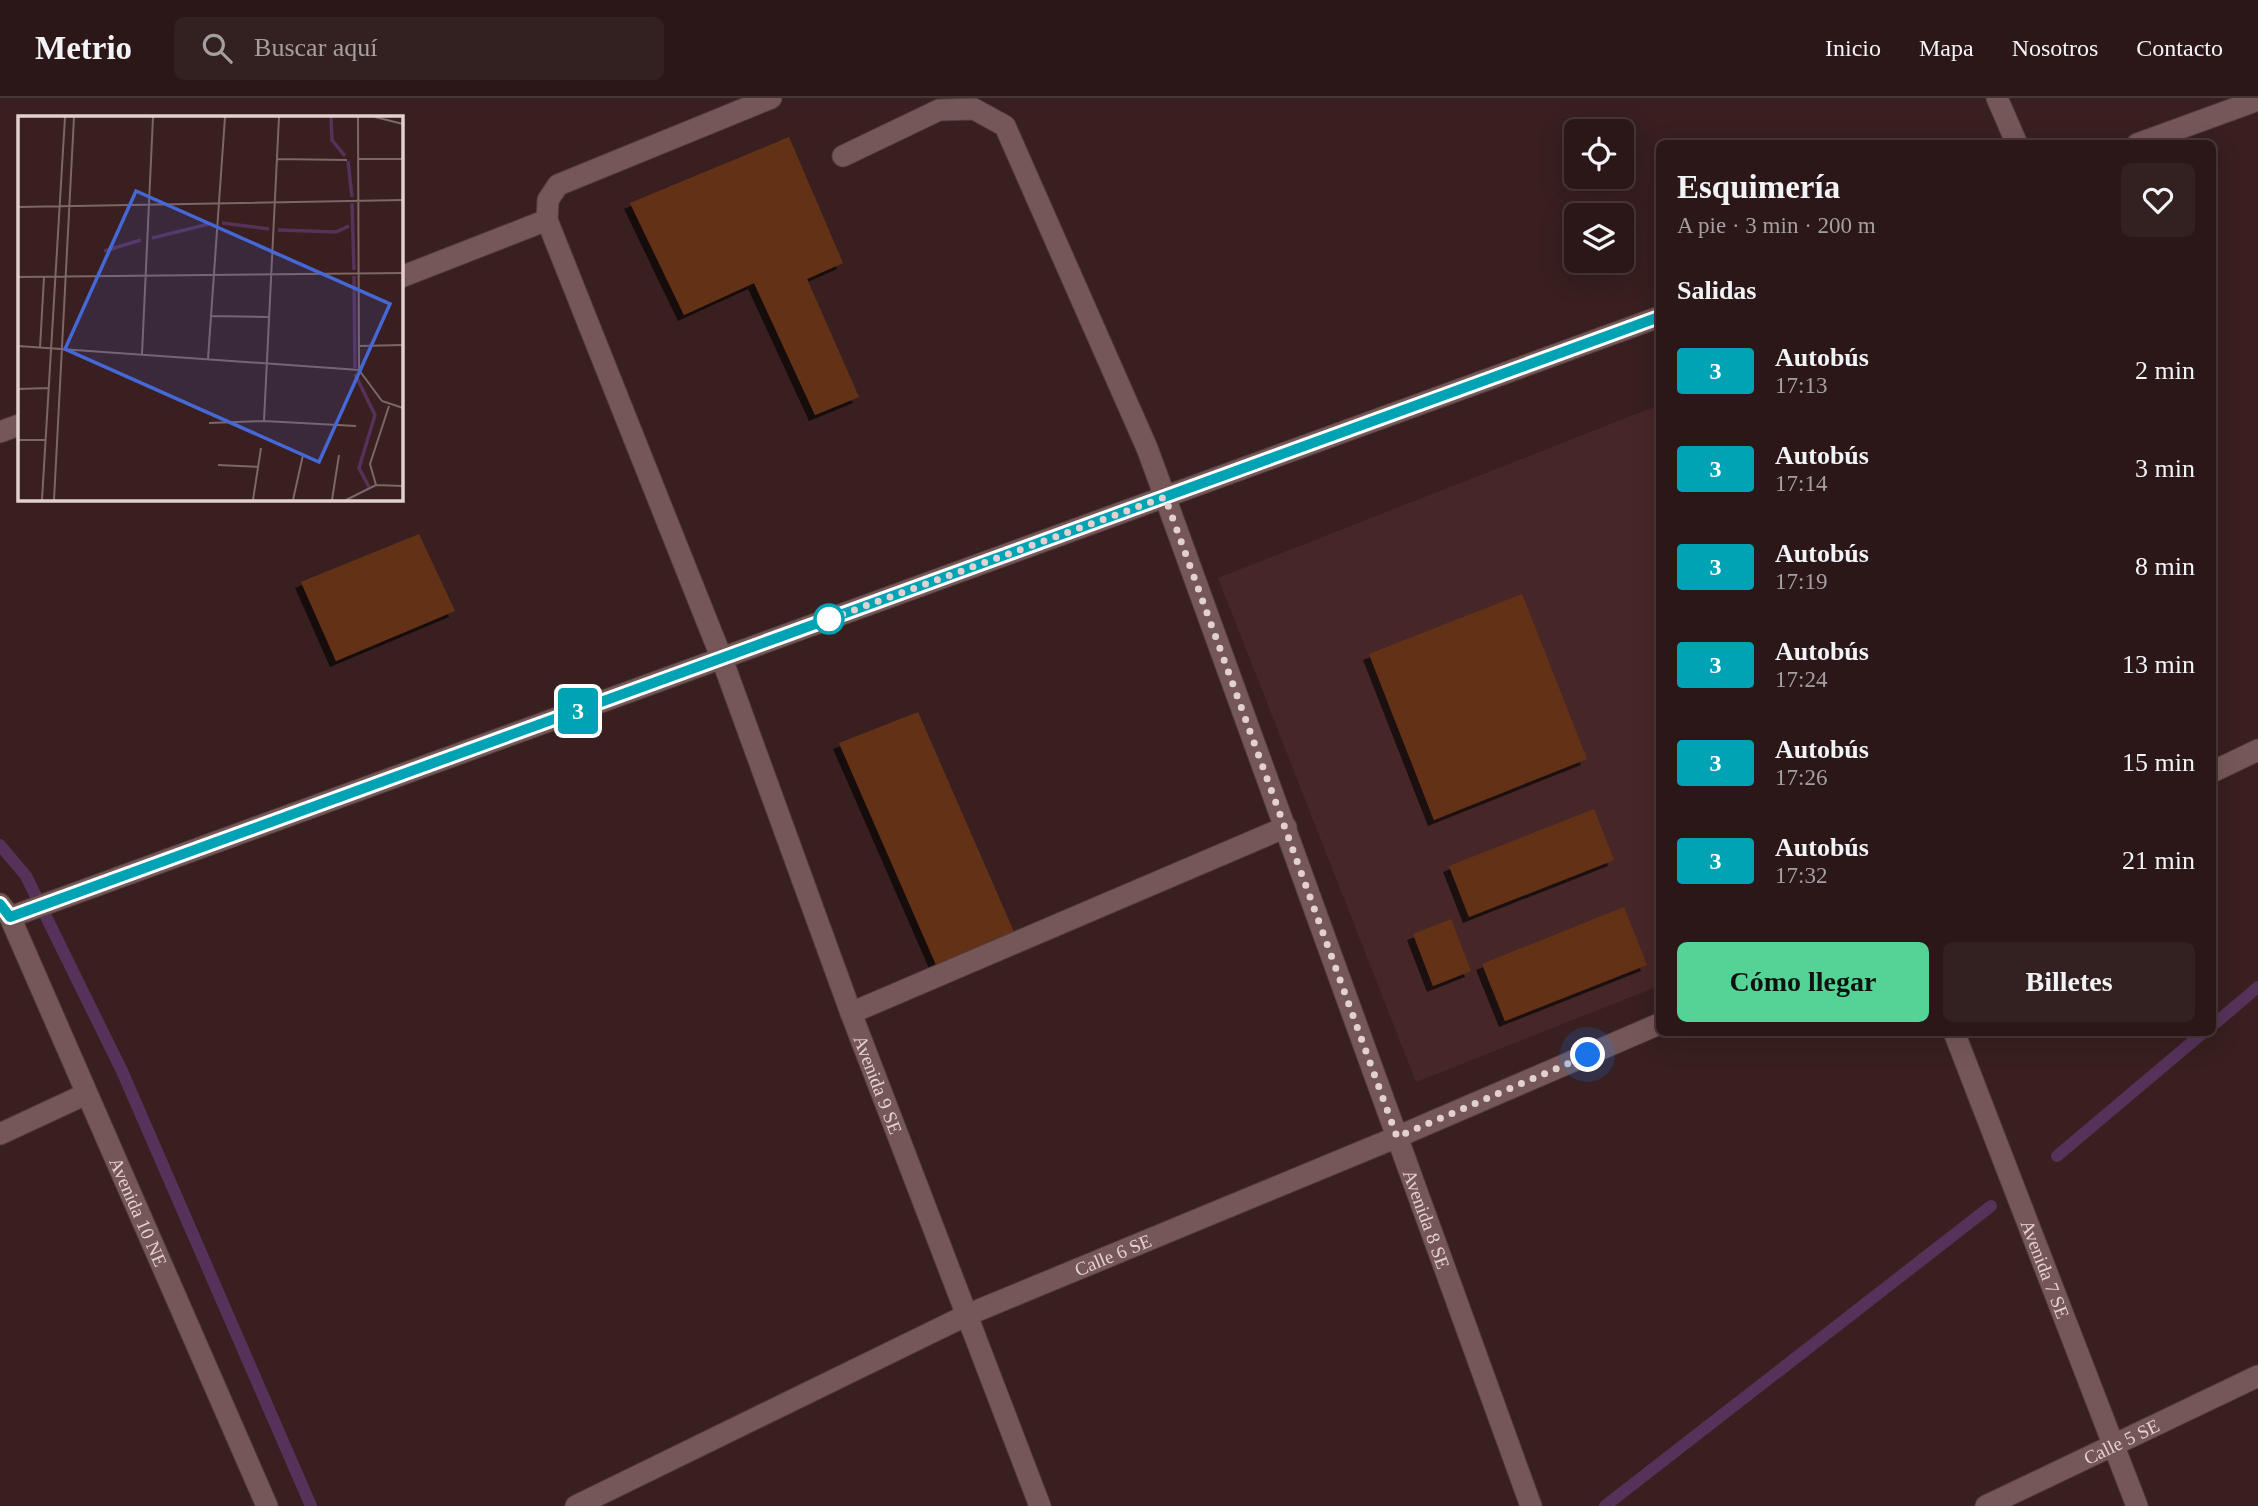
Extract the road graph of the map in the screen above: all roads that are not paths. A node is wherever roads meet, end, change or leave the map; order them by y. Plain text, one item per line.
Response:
1 (771, 98) edge
2 (1997, 98) edge
3 (2258, 100) edge
4 (2015, 140) edge
5 (2148, 140) edge
6 (843, 156) dead end
7 (547, 220) junction
8 (402, 277) edge
9 (1656, 318) edge
10 (18, 425) edge
11 (0, 432) edge
12 (1165, 497) junction
13 (722, 659) junction
14 (2258, 750) edge
15 (2216, 770) edge
16 (1286, 827) junction
17 (5, 911) edge
18 (851, 1013) junction
19 (1656, 1025) edge
20 (1956, 1036) edge
21 (86, 1094) junction
22 (0, 1134) edge
23 (1397, 1137) junction
24 (967, 1315) junction
25 (2258, 1376) edge
26 (2113, 1445) junction
27 (267, 1506) edge
28 (576, 1506) edge
29 (1041, 1506) edge
30 (1531, 1506) edge
31 (1986, 1506) edge
32 (2137, 1506) edge

1 - 7 street
2 - 4 street
3 - 5 street
6 - 12 street, Avenida 8 SE
7 - 8 street
7 - 13 street, Avenida 9 SE
9 - 12 street
10 - 11 street
12 - 13 street
12 - 16 street, Avenida 8 SE
13 - 17 street
13 - 18 street, Avenida 9 SE
14 - 15 street
16 - 18 street
16 - 23 street, Avenida 8 SE
17 - 21 street, Avenida 10 NE
18 - 24 street, Avenida 9 SE
19 - 23 street, Calle 6 SE
20 - 26 street, Avenida 7 SE
21 - 22 street
21 - 27 street, Avenida 10 NE
23 - 24 street, Calle 6 SE
23 - 30 street, Avenida 8 SE
24 - 28 street, Calle 6 SE
24 - 29 street, Avenida 9 SE
25 - 26 street, Calle 5 SE
26 - 31 street, Calle 5 SE
26 - 32 street, Avenida 7 SE

